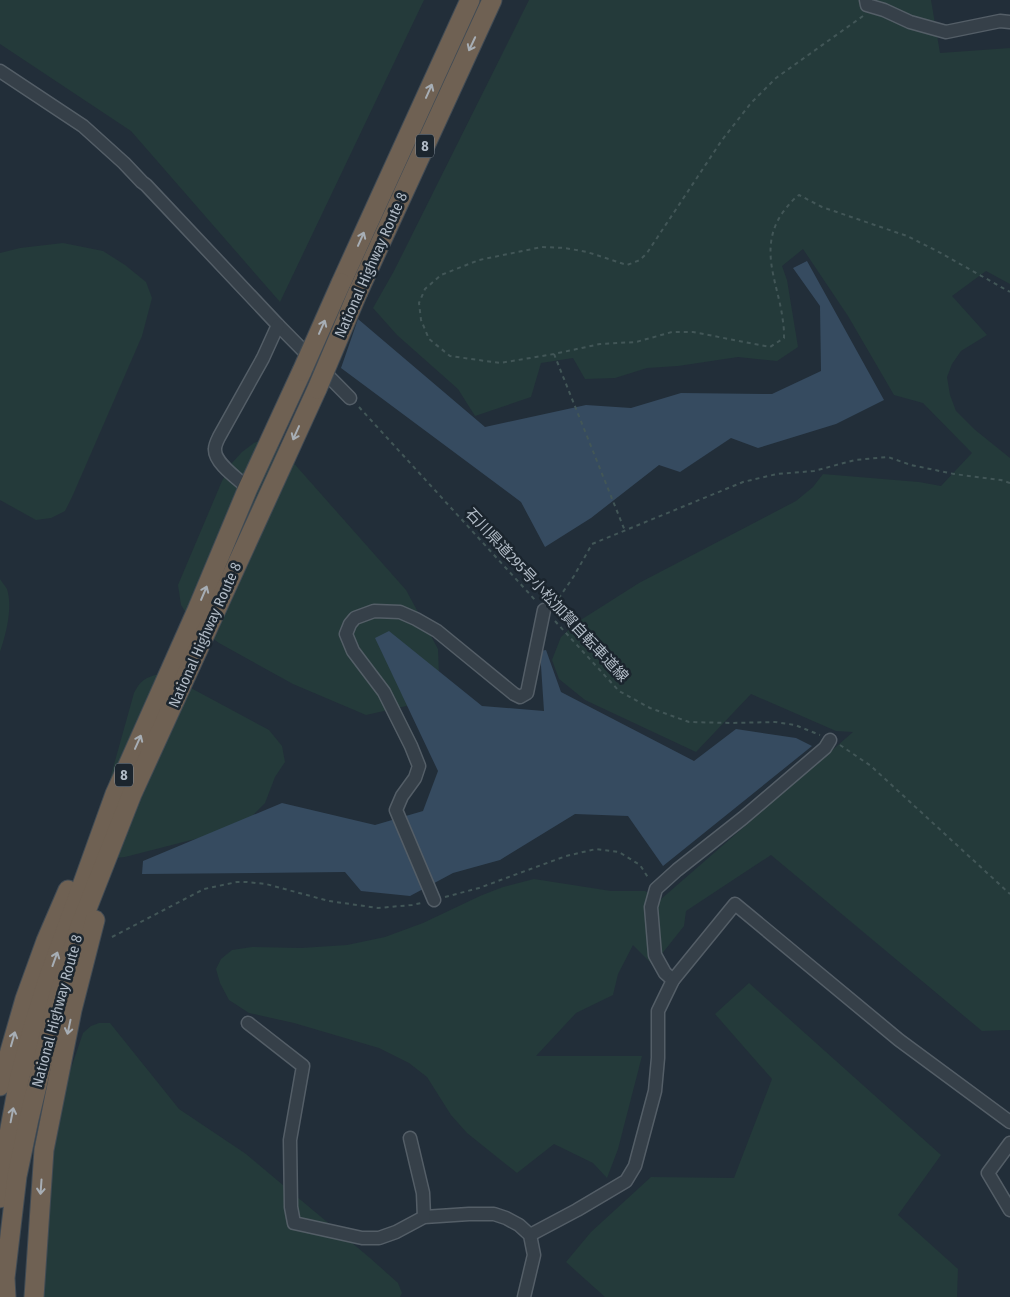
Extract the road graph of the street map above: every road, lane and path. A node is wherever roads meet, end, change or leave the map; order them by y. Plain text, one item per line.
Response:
1 (470, 0) edge
2 (492, 0) edge
3 (872, 2) edge
4 (1010, 22) edge
5 (0, 71) edge
6 (1010, 292) edge
7 (278, 326) junction
8 (554, 354) junction
9 (350, 398) joint
10 (1010, 483) edge
11 (248, 488) junction
12 (624, 531) junction
13 (546, 612) junction
14 (830, 740) junction
15 (124, 794) junction
16 (656, 889) junction
17 (1010, 894) edge
18 (432, 896) junction
19 (112, 937) dead end
20 (673, 980) junction
21 (248, 1024) dead end
22 (0, 1086) edge
23 (1010, 1122) edge
24 (410, 1138) dead end
25 (1010, 1143) edge
26 (0, 1198) edge
27 (1010, 1210) edge
28 (424, 1217) junction
29 (530, 1235) junction
30 (6, 1297) edge
31 (34, 1297) edge
32 (524, 1297) edge

11 -> 1 highway, National Highway Route 8 / 8, bridge
2 -> 15 highway, National Highway Route 8 / 8, bridge
3 - 4 street
3 - 8 path
5 - 7 street
6 - 8 path
7 - 9 street
7 - 11 street
8 - 12 path
9 - 13 path, 石川県道295号小松加賀自転車道線
10 - 12 path
15 -> 11 highway, National Highway Route 8 / 8
12 - 13 path
13 - 14 path, 石川県道295号小松加賀自転車道線
13 - 18 street
14 - 16 street
14 - 17 path, 石川県道295号小松加賀自転車道線
22 -> 15 highway
26 -> 15 highway, National Highway Route 8 / 8
15 - 30 highway, National Highway Route 8 / 8
15 -> 31 highway
16 - 18 path
16 - 20 street
18 - 19 path
20 - 23 street
20 - 29 street
21 - 28 street
24 - 28 street
25 - 27 street
28 - 29 street
29 - 32 street

